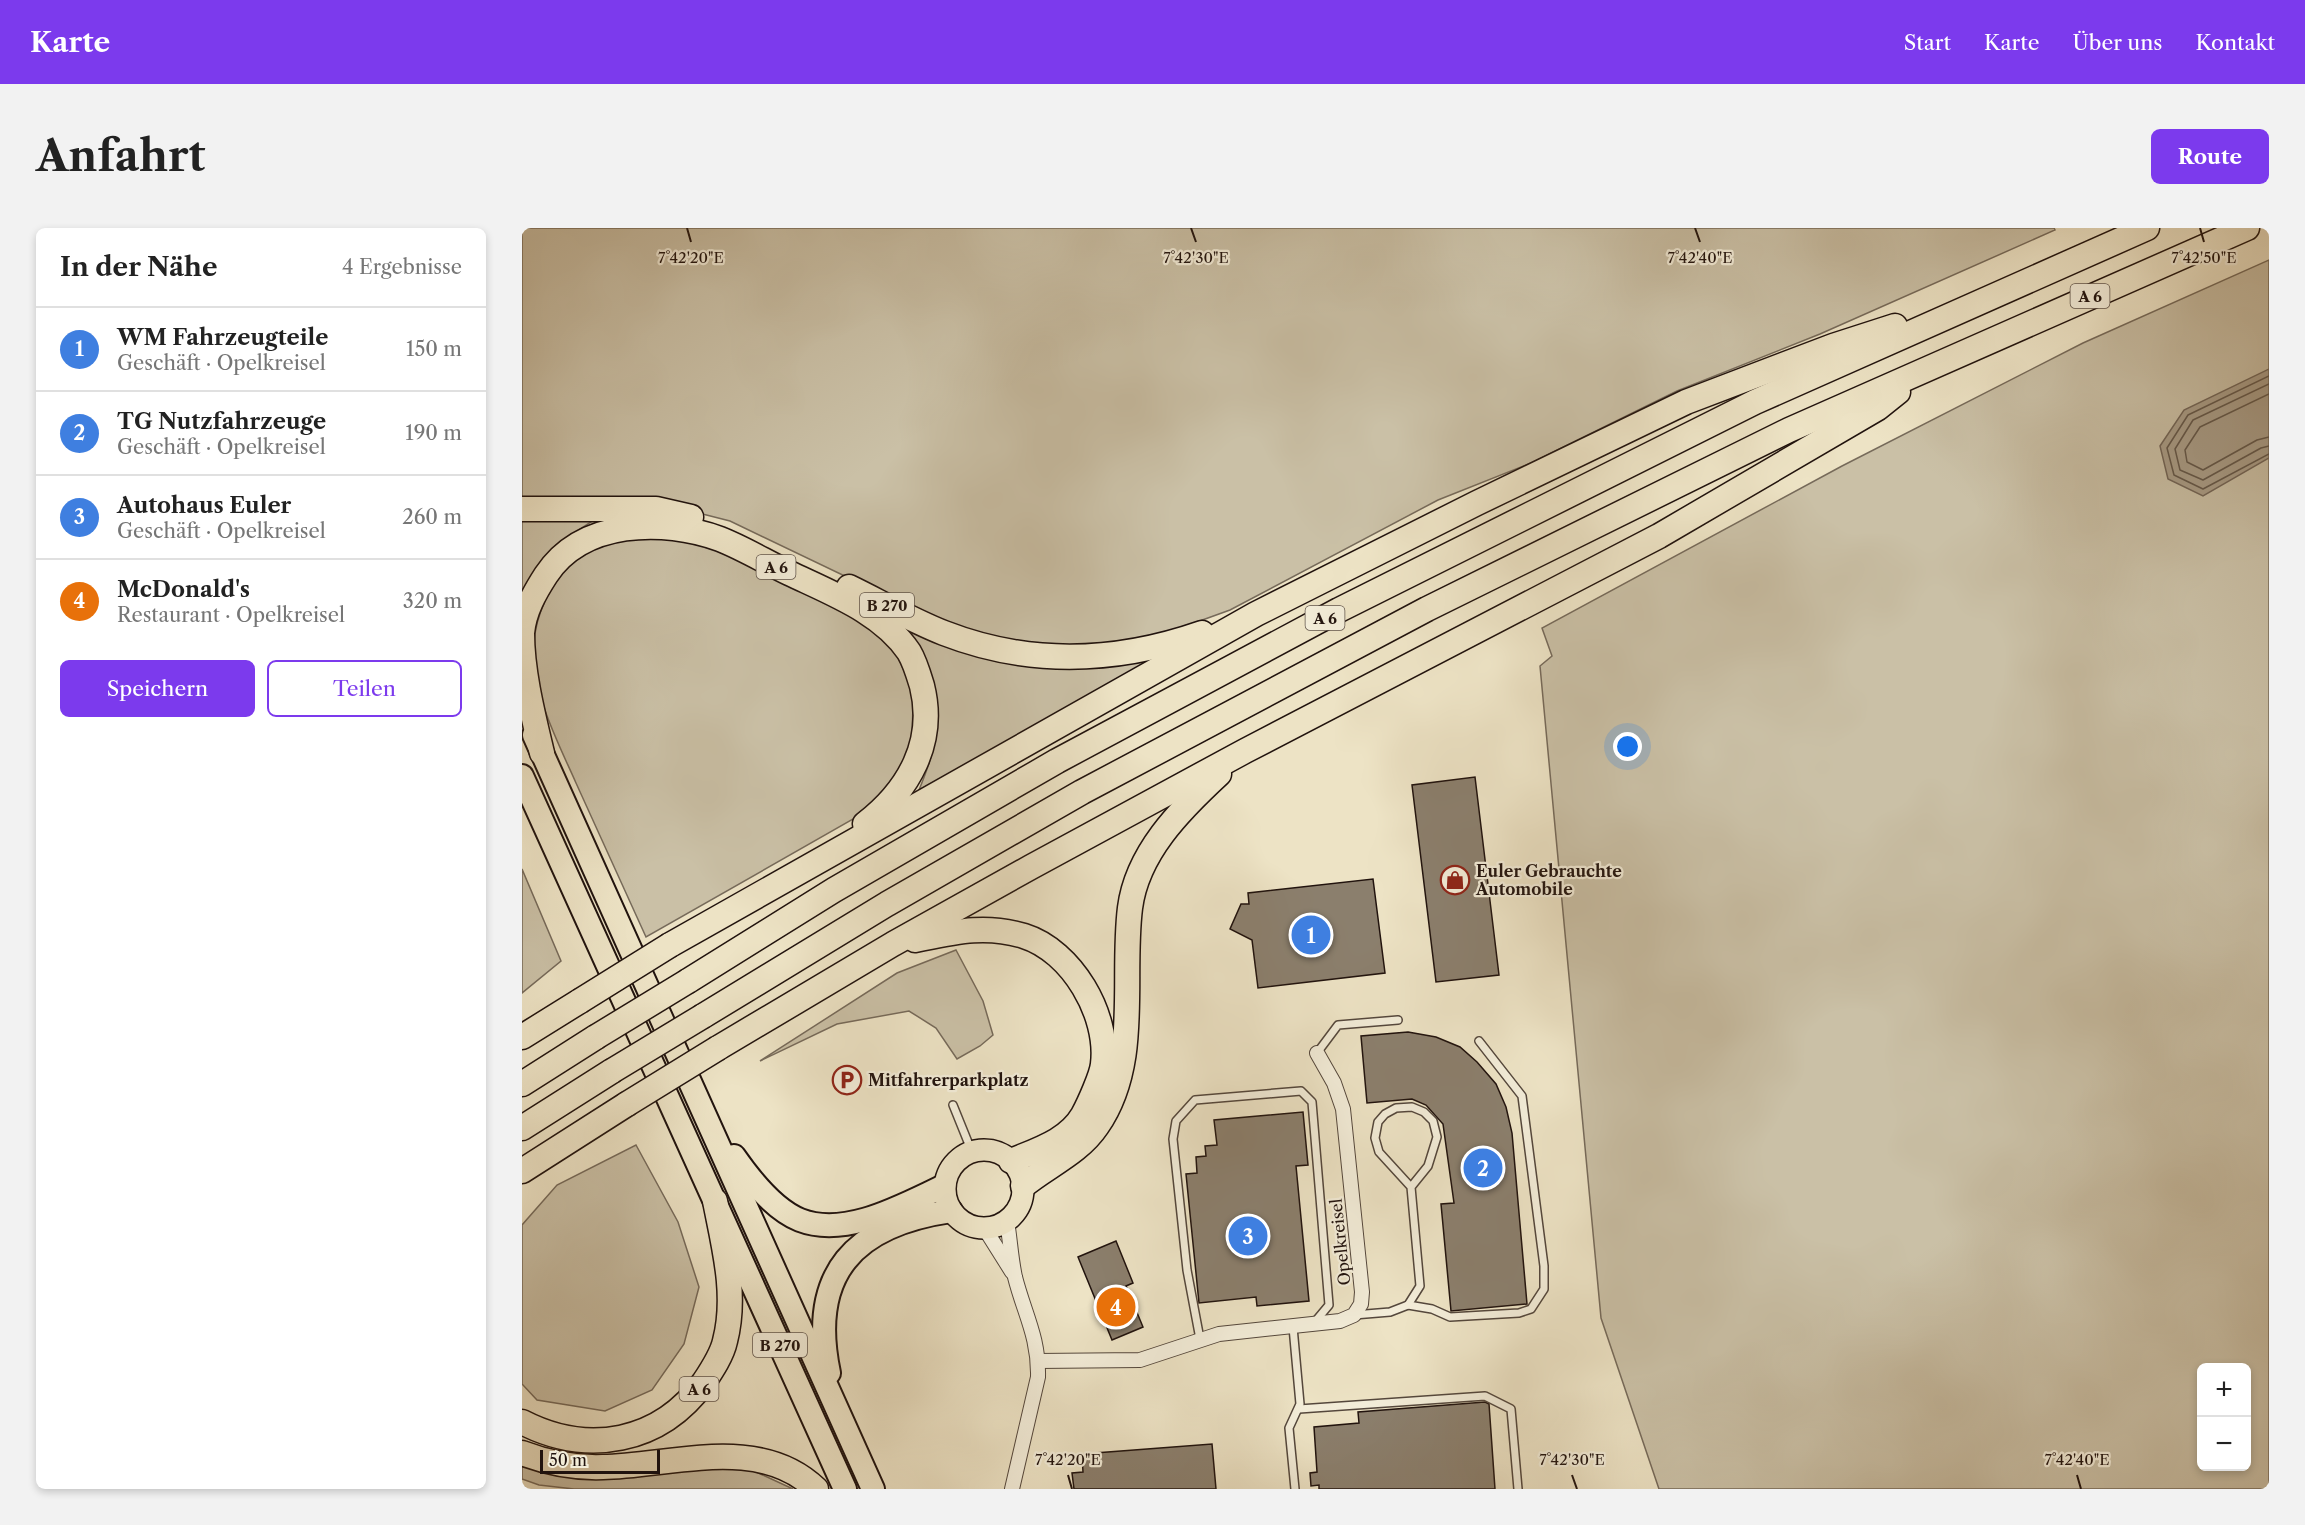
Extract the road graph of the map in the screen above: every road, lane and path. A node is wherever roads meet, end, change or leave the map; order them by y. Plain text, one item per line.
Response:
1 (2146, 228) edge
2 (2247, 228) edge
3 (1987, 300) junction
4 (1934, 365) junction
5 (522, 509) edge
6 (1256, 614) junction
7 (522, 709) edge
8 (1245, 751) junction
9 (542, 753) junction
10 (522, 776) edge
11 (796, 874) junction
12 (892, 944) junction
13 (1398, 1020) dead end
14 (522, 1037) edge
15 (1479, 1041) dead end
16 (1317, 1053) joint
17 (522, 1084) edge
18 (953, 1105) dead end
19 (709, 1120) junction
20 (522, 1128) edge
21 (561, 1146) junction
22 (972, 1152) junction
23 (1011, 1161) junction
24 (522, 1172) edge
25 (522, 1179) edge
26 (945, 1186) junction
27 (1023, 1186) junction
28 (1412, 1187) junction
29 (715, 1201) junction
30 (951, 1211) junction
31 (1007, 1221) junction
32 (985, 1229) junction
33 (1015, 1277) junction
34 (1407, 1305) junction
35 (1354, 1315) junction
36 (1313, 1325) junction
37 (1293, 1327) junction
38 (1200, 1340) junction
39 (1038, 1361) junction
40 (835, 1403) junction
41 (1299, 1409) junction
42 (522, 1422) edge
43 (522, 1453) edge
44 (816, 1489) edge
45 (845, 1489) edge
46 (873, 1489) edge
47 (1012, 1489) edge
48 (1295, 1489) edge
49 (1518, 1489) edge

1 - 3 highway, A 6
2 - 4 highway, A 6
3 - 6 highway
3 - 17 highway, A 6, bridge
4 - 8 highway, A 6
4 - 20 highway, A 6, bridge
5 - 6 highway, B 270
6 - 11 highway
7 - 9 highway, B 270
8 - 12 highway, A 6
8 - 27 highway, A 6
9 - 11 highway, A 6
9 - 19 highway, B 270
10 - 29 highway, B 270
11 - 14 highway, bridge
12 - 21 highway, bridge
12 - 23 highway
13 - 16 lane, Opelkreisel
15 - 34 lane
16 - 35 street, Opelkreisel
18 - 22 lane
19 - 26 highway
19 - 40 highway, B 270
21 - 24 highway
21 - 25 highway
22 - 23 main road
22 - 26 main road
23 - 27 main road
26 - 30 main road
27 - 31 main road
28 - 28 lane
28 - 34 lane
29 - 42 highway, A 6
29 - 45 highway, B 270
30 - 32 main road
30 - 40 highway
31 - 32 main road
31 - 33 street
32 - 33 street
33 - 39 street
34 - 35 lane
35 - 36 street
36 - 37 street
36 - 38 lane
37 - 38 street
37 - 41 lane
38 - 39 street
39 - 47 street
40 - 46 highway, B 270
41 - 48 lane
41 - 49 lane
43 - 44 highway

